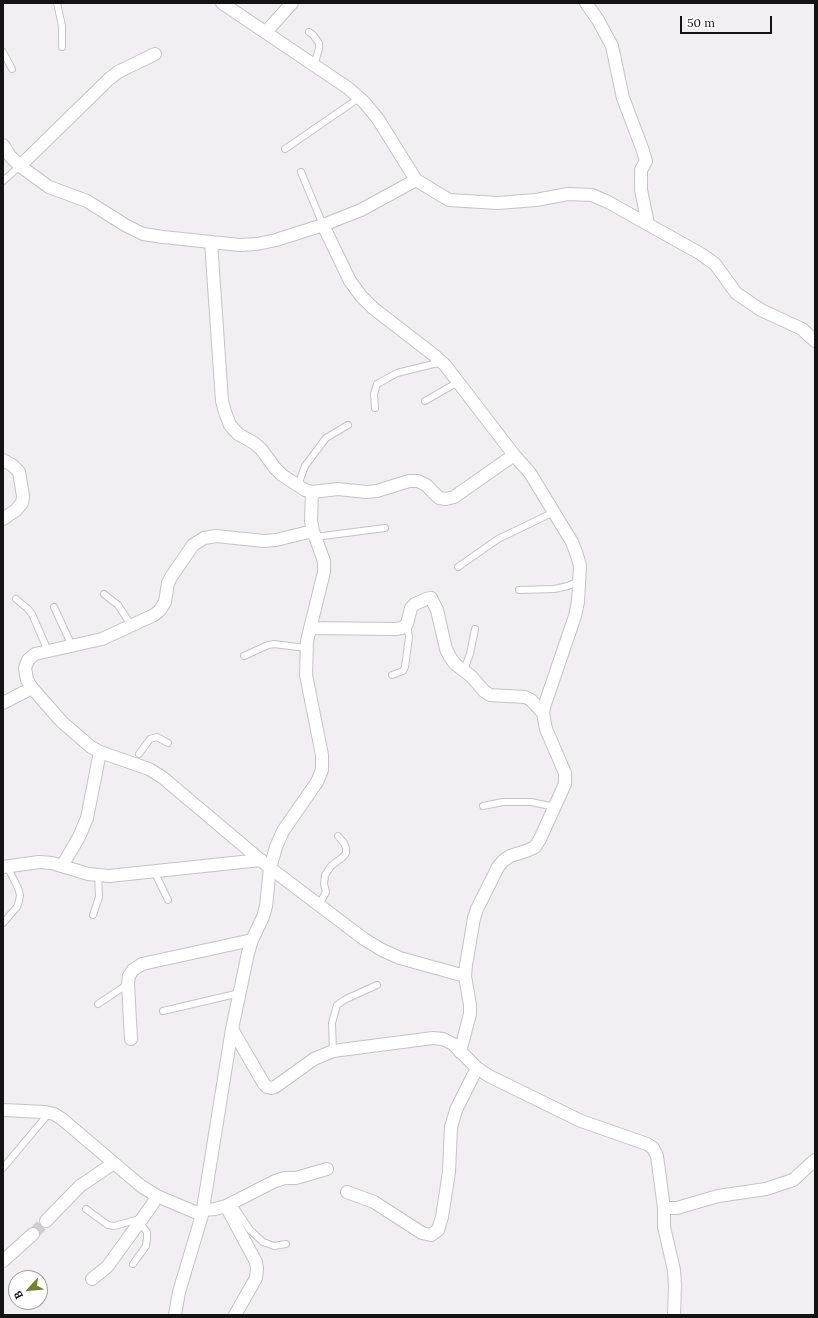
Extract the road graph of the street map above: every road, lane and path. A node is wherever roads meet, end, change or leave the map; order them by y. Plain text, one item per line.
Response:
1 (57, 3) edge
2 (222, 3) edge
3 (292, 3) edge
4 (586, 3) edge
5 (266, 32) junction
6 (309, 32) dead end
7 (62, 47) dead end
8 (3, 52) edge
9 (155, 54) dead end
10 (314, 65) junction
11 (12, 69) dead end
12 (359, 98) junction
13 (3, 145) edge
14 (285, 149) dead end
15 (20, 166) junction
16 (301, 172) dead end
17 (416, 180) junction
18 (3, 182) edge
19 (648, 224) junction
20 (323, 225) junction
21 (211, 242) junction
22 (815, 341) edge
23 (442, 362) junction
24 (458, 382) junction
25 (425, 401) dead end
26 (375, 408) dead end
27 (348, 425) dead end
28 (514, 454) junction
29 (3, 460) edge
30 (298, 485) junction
31 (312, 492) junction
32 (554, 512) junction
33 (3, 519) edge
34 (385, 528) dead end
35 (314, 534) junction
36 (458, 567) dead end
37 (579, 581) junction
38 (519, 590) dead end
39 (104, 594) dead end
40 (16, 599) dead end
41 (54, 607) dead end
42 (407, 624) junction
43 (131, 625) junction
44 (310, 628) junction
45 (475, 629) dead end
46 (72, 646) junction
47 (306, 648) junction
48 (48, 651) junction
49 (244, 656) dead end
50 (464, 670) junction
51 (392, 675) dead end
52 (32, 688) junction
53 (3, 703) edge
54 (543, 713) junction
55 (168, 742) dead end
56 (100, 752) junction
57 (136, 759) junction
58 (483, 806) dead end
59 (555, 806) junction
60 (338, 836) dead end
61 (265, 864) junction
62 (62, 866) junction
63 (5, 867) edge
64 (154, 871) junction
65 (98, 876) junction
66 (168, 900) dead end
67 (319, 905) junction
68 (93, 915) dead end
69 (3, 923) edge
70 (252, 940) junction
71 (465, 976) junction
72 (128, 984) junction
73 (377, 985) dead end
74 (240, 993) junction
75 (98, 1004) dead end
76 (163, 1011) dead end
77 (232, 1029) junction
78 (131, 1039) dead end
79 (333, 1051) junction
80 (460, 1052) junction
81 (476, 1068) junction
82 (3, 1110) edge
83 (49, 1113) junction
84 (815, 1160) edge
85 (114, 1163) junction
86 (3, 1168) edge
87 (327, 1169) dead end
88 (347, 1192) dead end
89 (157, 1196) junction
90 (229, 1204) junction
91 (664, 1208) junction
92 (86, 1209) dead end
93 (202, 1212) junction
94 (140, 1220) junction
95 (46, 1221) tunnel mouth
96 (33, 1234) tunnel mouth
97 (286, 1244) dead end
98 (3, 1261) edge
99 (133, 1264) dead end
100 (92, 1279) dead end
101 (175, 1315) edge
102 (235, 1315) edge
103 (674, 1315) edge

1 - 7 lane
2 - 5 street
3 - 5 street
4 - 19 street
5 - 10 street
6 - 10 lane
8 - 11 lane
9 - 15 street
10 - 12 street
12 - 14 lane
12 - 17 street
13 - 15 street
15 - 18 lane
15 - 21 street
16 - 20 lane
17 - 19 street
17 - 20 street
19 - 22 street
20 - 21 street
20 - 23 street
21 - 30 street
23 - 24 street
23 - 26 lane
24 - 25 lane
24 - 28 street
27 - 30 lane
28 - 31 street
28 - 32 street
29 - 33 street
30 - 31 street
31 - 35 street
32 - 36 lane
32 - 37 street
34 - 35 lane
35 - 43 street
35 - 44 street
37 - 38 lane
37 - 54 street
39 - 43 lane
40 - 48 lane
41 - 46 lane
42 - 44 street
42 - 50 street
42 - 51 lane
43 - 46 street
44 - 47 street
45 - 50 lane
46 - 48 street
47 - 49 lane
47 - 61 street
48 - 52 street
50 - 54 street
52 - 53 street
52 - 56 street
54 - 59 street
55 - 57 lane
56 - 57 street
56 - 62 street
57 - 61 street
58 - 59 lane
59 - 71 street
60 - 67 lane
61 - 64 street
61 - 67 street
61 - 70 street
62 - 63 street
62 - 65 street
63 - 69 lane
64 - 65 street
64 - 66 lane
65 - 68 lane
67 - 71 street
70 - 72 street
70 - 74 street
71 - 80 street
72 - 75 lane
72 - 78 street
73 - 79 lane
74 - 76 lane
74 - 77 street
77 - 79 street
77 - 93 street
79 - 80 street
80 - 81 street
81 - 88 street
81 - 91 street
82 - 83 street
83 - 85 street
83 - 86 lane
84 - 91 street
85 - 89 street
85 - 95 street
87 - 90 street
89 - 93 street
89 - 94 street
90 - 93 street
90 - 97 lane
90 - 102 street
91 - 103 street
92 - 94 lane
93 - 101 street
94 - 99 lane
94 - 100 street
96 - 98 street

